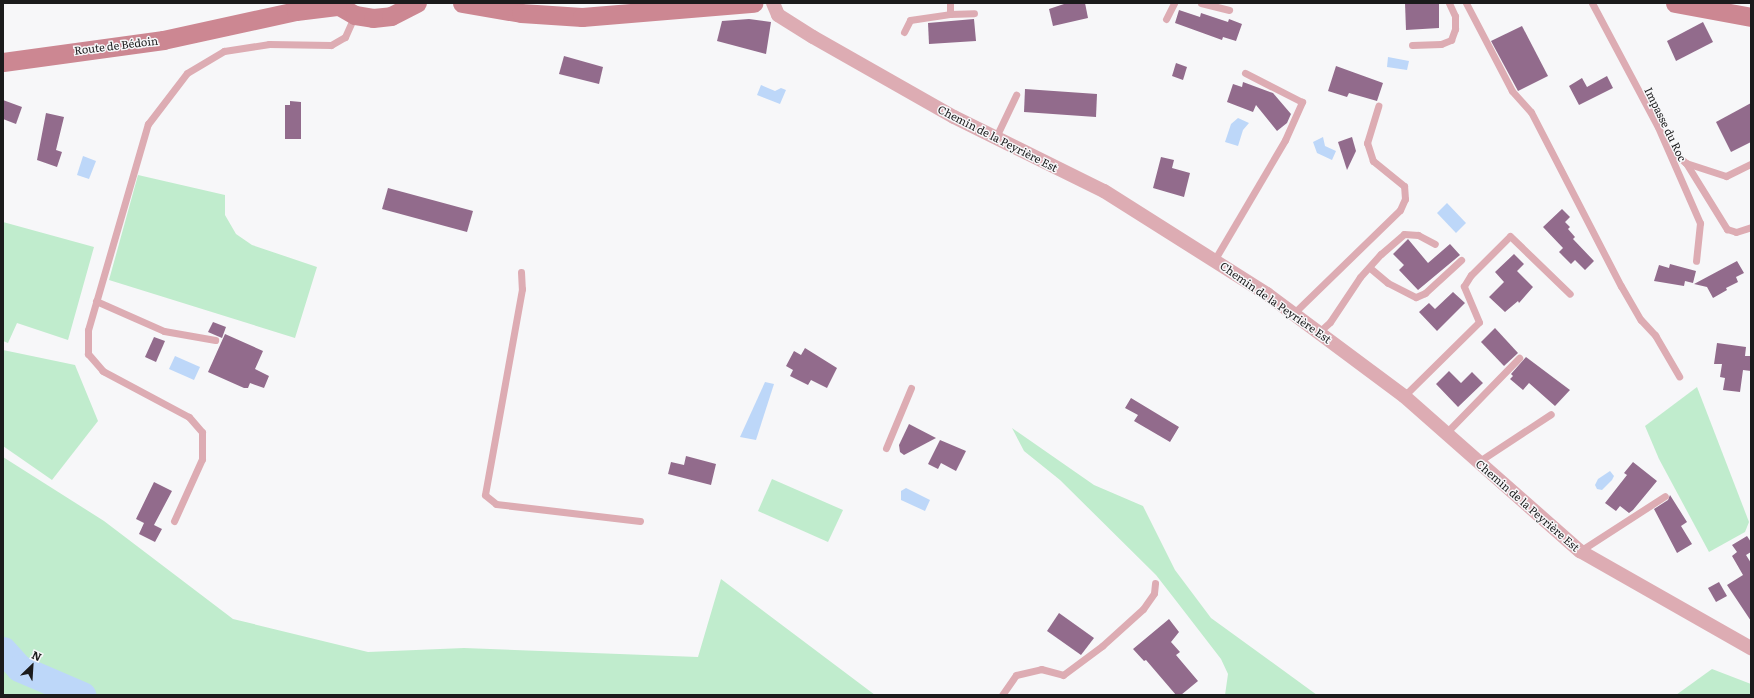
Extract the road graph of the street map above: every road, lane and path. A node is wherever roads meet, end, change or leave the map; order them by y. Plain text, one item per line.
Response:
1 (270, 3) edge
2 (417, 3) edge
3 (462, 3) edge
4 (497, 3) edge
5 (753, 3) edge
6 (773, 3) edge
7 (950, 3) edge
8 (1174, 3) edge
9 (1201, 3) edge
10 (1449, 3) edge
11 (1466, 3) edge
12 (1592, 3) edge
13 (1679, 3) edge
14 (335, 5) edge
15 (1229, 10) dead end
16 (521, 13) junction
17 (974, 13) dead end
18 (950, 14) junction
19 (355, 15) junction
20 (1751, 17) edge
21 (1166, 19) dead end
22 (228, 26) junction
23 (904, 32) dead end
24 (1412, 45) dead end
25 (3, 62) edge
26 (1245, 73) dead end
27 (1016, 95) dead end
28 (1378, 106) dead end
29 (996, 137) junction
30 (1666, 147) junction
31 (1686, 163) junction
32 (1751, 164) edge
33 (1751, 227) edge
34 (1436, 244) dead end
35 (1215, 259) junction
36 (1461, 260) dead end
37 (1696, 261) dead end
38 (1370, 268) junction
39 (521, 272) dead end
40 (1570, 294) dead end
41 (96, 301) junction
42 (1295, 312) junction
43 (1320, 331) junction
44 (215, 340) dead end
45 (1518, 358) dead end
46 (1679, 376) dead end
47 (911, 388) dead end
48 (1404, 396) junction
49 (1551, 414) dead end
50 (1446, 433) junction
51 (886, 448) dead end
52 (1478, 462) junction
53 (1665, 496) dead end
54 (640, 520) dead end
55 (174, 521) dead end
56 (1580, 551) junction
57 (1155, 583) dead end
58 (1751, 648) edge
59 (1002, 695) edge

1 - 22 main road, Route de Bédoin
2 - 19 main road
3 - 16 main road
4 - 16 main road
5 - 16 main road
6 - 29 street, Chemin de la Peyrière Est
7 - 18 lane
8 - 21 lane
9 - 15 lane
10 - 24 lane
11 - 46 lane
12 - 30 lane, Impasse du Roc
13 - 20 main road
14 - 19 main road
14 - 22 main road, Route de Bédoin
17 - 18 lane
18 - 23 lane
19 - 41 lane
22 - 25 main road, Route de Bédoin
26 - 35 lane
27 - 29 lane
28 - 42 lane
29 - 35 street, Chemin de la Peyrière Est
30 - 31 lane
30 - 37 lane, Impasse du Roc
31 - 32 lane
31 - 33 lane
34 - 38 lane
35 - 42 street, Chemin de la Peyrière Est
36 - 38 lane
38 - 43 lane
39 - 54 lane
40 - 48 lane
41 - 44 lane
41 - 55 lane
42 - 43 street, Chemin de la Peyrière Est
43 - 48 street, Chemin de la Peyrière Est
45 - 50 lane
47 - 51 lane
48 - 50 street, Chemin de la Peyrière Est
49 - 52 lane
50 - 52 street, Chemin de la Peyrière Est
52 - 56 street, Chemin de la Peyrière Est
53 - 56 lane
56 - 58 street, Chemin de la Peyrière Est
57 - 59 lane

